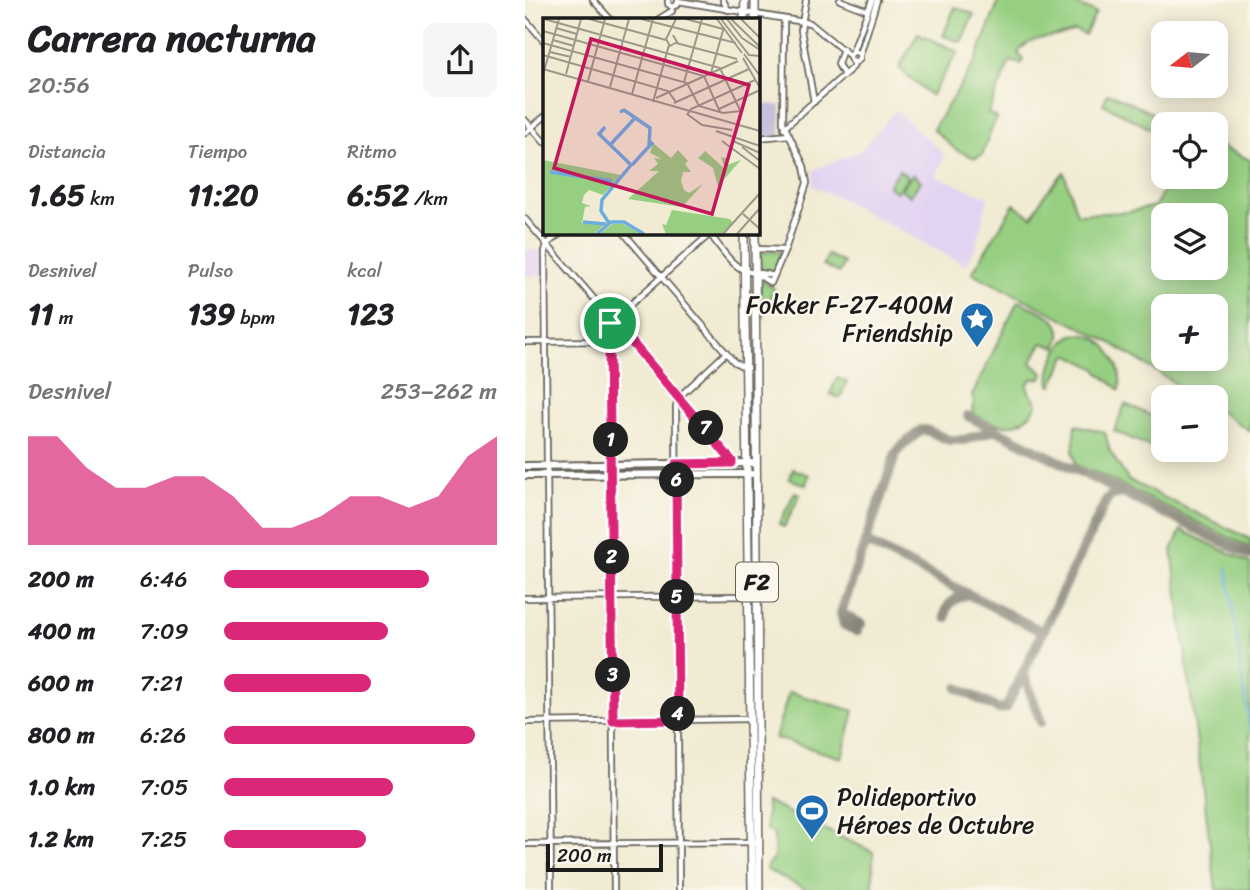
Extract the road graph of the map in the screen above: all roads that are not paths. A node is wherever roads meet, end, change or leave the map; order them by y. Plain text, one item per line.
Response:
1 (593, 0) edge
2 (667, 0) edge
3 (723, 0) edge
4 (745, 0) edge
5 (755, 0) edge
6 (806, 0) edge
7 (840, 0) edge
8 (874, 0) edge
9 (678, 1) edge
10 (672, 9) junction
11 (728, 10) junction
12 (868, 11) junction
13 (744, 16) edge
14 (755, 17) edge
15 (609, 18) edge
16 (660, 18) edge
17 (674, 18) edge
18 (525, 19) edge
19 (784, 20) junction
20 (801, 22) junction
21 (543, 40) edge
22 (843, 49) junction
23 (851, 54) junction
24 (859, 58) junction
25 (854, 62) junction
26 (844, 75) junction
27 (814, 102) junction
28 (543, 118) edge
29 (525, 120) edge
30 (531, 128) junction
31 (784, 128) junction
32 (525, 133) edge
33 (789, 135) junction
34 (759, 138) edge
35 (543, 141) edge
36 (525, 219) edge
37 (560, 234) edge
38 (625, 234) edge
39 (709, 234) edge
40 (711, 234) edge
41 (744, 234) edge
42 (755, 234) edge
43 (547, 244) junction
44 (755, 249) junction
45 (785, 250) junction
46 (745, 271) junction
47 (755, 273) junction
48 (774, 276) junction
49 (662, 277) junction
50 (613, 320) junction
51 (609, 341) junction
52 (525, 342) edge
53 (546, 342) junction
54 (726, 353) junction
55 (746, 368) junction
56 (680, 397) junction
57 (732, 463) junction
58 (747, 463) junction
59 (756, 463) junction
60 (676, 464) junction
61 (612, 465) junction
62 (525, 466) edge
63 (547, 466) junction
64 (612, 474) junction
65 (677, 474) junction
66 (747, 474) junction
67 (757, 474) junction
68 (525, 475) edge
69 (547, 475) junction
70 (749, 596) junction
71 (677, 597) junction
72 (525, 598) edge
73 (548, 598) junction
74 (612, 598) junction
75 (750, 719) junction
76 (678, 720) junction
77 (549, 721) junction
78 (613, 721) junction
79 (525, 722) edge
80 (755, 842) junction
81 (614, 843) junction
82 (679, 843) junction
83 (525, 844) edge
84 (550, 844) junction
85 (551, 890) edge
86 (614, 890) edge
87 (679, 890) edge
88 (751, 890) edge
89 (759, 890) edge

1 - 15 street
2 - 10 street
3 - 11 street
4 - 13 highway
5 - 14 highway
6 - 20 street
7 - 12 street
8 - 12 street
8 - 24 street
9 - 10 street
9 - 11 street
10 - 16 street
10 - 17 street
11 - 13 street
12 - 23 street
13 - 14 street
14 - 19 street
18 - 21 street
19 - 20 street
19 - 31 street
20 - 22 street
20 - 27 street
22 - 23 street
22 - 26 street
23 - 24 street
23 - 25 street
24 - 25 street
25 - 26 street
26 - 27 street
27 - 31 street
28 - 30 street
29 - 30 street
30 - 32 street
30 - 35 street
31 - 33 street
33 - 34 street
33 - 45 street
36 - 43 street
37 - 43 street
38 - 49 street
39 - 49 street
40 - 46 street
41 - 46 highway, F2
42 - 44 highway, F2
43 - 50 street
43 - 53 street
44 - 45 street
44 - 47 highway, F2
45 - 48 street
46 - 47 street
46 - 55 highway, F2
47 - 48 street
47 - 48 street
47 - 59 highway, F2
49 - 50 street
49 - 54 street
50 - 51 street
50 - 56 street
51 - 53 street
51 - 61 street
52 - 53 street
53 - 63 street
54 - 55 street
54 - 56 street
55 - 58 highway, F2
56 - 57 street
56 - 60 street
57 - 58 main road
57 - 60 main road
58 - 59 main road
58 - 66 highway, F2
59 - 67 highway, F2
60 - 61 main road
60 - 65 street
61 - 63 main road
61 - 64 street
62 - 63 main road
63 - 69 street
64 - 65 main road
64 - 69 main road
64 - 74 street
65 - 66 main road
65 - 71 street
66 - 67 main road
66 - 70 highway, F2
67 - 80 highway, F2
68 - 69 main road
69 - 73 street
70 - 71 street
70 - 75 highway, F2
71 - 74 street
71 - 76 street
72 - 73 street
73 - 74 street
73 - 77 street
74 - 78 street
75 - 76 street
75 - 80 highway, F2
76 - 78 street
76 - 82 street
77 - 78 street
77 - 79 street
77 - 84 street
78 - 81 street
80 - 82 street
80 - 88 highway, F2
80 - 89 highway, F2
81 - 82 street
81 - 84 street
81 - 86 street
82 - 87 street
83 - 84 street
84 - 85 street

